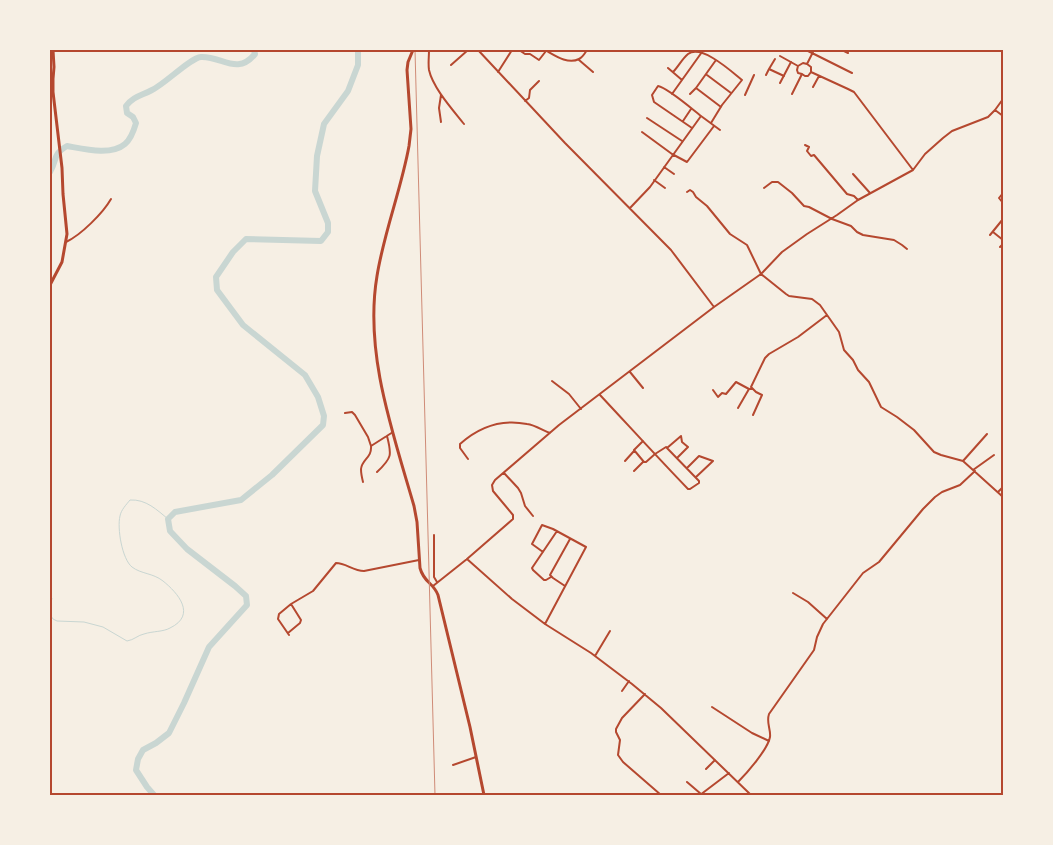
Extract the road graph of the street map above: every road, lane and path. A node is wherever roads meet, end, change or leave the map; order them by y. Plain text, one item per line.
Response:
1 (53, 50) edge
2 (414, 50) edge
3 (429, 50) edge
4 (468, 50) edge
5 (478, 50) edge
6 (512, 50) edge
7 (519, 50) edge
8 (587, 50) edge
9 (806, 50) edge
10 (814, 50) edge
11 (842, 50) edge
12 (547, 51) edge
13 (702, 51) edge
14 (812, 53) junction
15 (848, 53) dead end
16 (780, 56) dead end
17 (775, 58) dead end
18 (539, 60) junction
19 (579, 60) junction
20 (716, 60) junction
21 (791, 62) junction
22 (542, 63) dead end
23 (808, 64) junction
24 (451, 65) dead end
25 (798, 66) junction
26 (668, 68) dead end
27 (769, 69) junction
28 (498, 72) junction
29 (593, 72) dead end
30 (673, 72) junction
31 (811, 72) junction
32 (852, 72) dead end
33 (706, 74) junction
34 (802, 74) junction
35 (754, 75) dead end
36 (766, 75) dead end
37 (784, 76) junction
38 (820, 76) junction
39 (682, 80) junction
40 (539, 81) dead end
41 (780, 83) dead end
42 (813, 87) dead end
43 (696, 88) junction
44 (731, 93) junction
45 (672, 94) junction
46 (690, 94) dead end
47 (792, 94) dead end
48 (441, 95) junction
49 (745, 95) dead end
50 (1003, 99) edge
51 (526, 101) junction
52 (721, 106) junction
53 (691, 108) junction
54 (995, 110) junction
55 (701, 116) junction
56 (1003, 116) edge
57 (647, 118) dead end
58 (682, 121) junction
59 (441, 122) dead end
60 (711, 123) junction
61 (464, 124) dead end
62 (714, 126) junction
63 (692, 128) junction
64 (720, 130) dead end
65 (642, 132) dead end
66 (682, 142) junction
67 (805, 145) dead end
68 (672, 154) junction
69 (664, 166) junction
70 (913, 170) junction
71 (674, 174) dead end
72 (853, 174) dead end
73 (654, 180) junction
74 (665, 188) dead end
75 (764, 188) dead end
76 (689, 191) dead end
77 (870, 192) junction
78 (1003, 193) edge
79 (111, 199) dead end
80 (858, 200) junction
81 (1003, 203) edge
82 (630, 208) junction
83 (832, 219) junction
84 (1003, 219) edge
85 (993, 232) junction
86 (990, 235) dead end
87 (1003, 240) edge
88 (66, 242) junction
89 (1003, 244) edge
90 (1000, 247) dead end
91 (907, 248) dead end
92 (761, 274) junction
93 (50, 285) edge
94 (714, 307) junction
95 (828, 315) junction
96 (630, 372) junction
97 (552, 381) dead end
98 (643, 388) dead end
99 (750, 389) junction
100 (713, 390) dead end
101 (600, 395) junction
102 (581, 408) junction
103 (738, 408) dead end
104 (345, 413) dead end
105 (753, 415) dead end
106 (393, 432) junction
107 (550, 433) junction
108 (988, 434) dead end
109 (387, 436) junction
110 (643, 441) junction
111 (371, 446) junction
112 (667, 448) junction
113 (634, 451) junction
114 (655, 454) junction
115 (994, 454) dead end
116 (677, 458) junction
117 (468, 459) dead end
118 (625, 461) dead end
119 (963, 461) junction
120 (643, 462) junction
121 (687, 468) junction
122 (634, 470) dead end
123 (974, 470) junction
124 (377, 472) dead end
125 (503, 473) junction
126 (696, 478) junction
127 (363, 482) dead end
128 (1003, 487) edge
129 (998, 492) junction
130 (1003, 496) edge
131 (533, 516) dead end
132 (557, 531) junction
133 (434, 535) dead end
134 (570, 538) junction
135 (543, 552) junction
136 (467, 559) junction
137 (419, 560) junction
138 (551, 577) junction
139 (438, 582) junction
140 (433, 586) junction
141 (565, 586) junction
142 (793, 593) dead end
143 (291, 604) junction
144 (827, 619) junction
145 (545, 624) junction
146 (610, 630) dead end
147 (595, 656) junction
148 (629, 681) junction
149 (622, 691) dead end
150 (645, 694) junction
151 (712, 707) dead end
152 (769, 741) junction
153 (476, 757) junction
154 (715, 760) junction
155 (453, 765) dead end
156 (706, 769) dead end
157 (729, 773) junction
158 (687, 782) dead end
159 (738, 782) junction
160 (486, 794) edge
161 (700, 794) edge
162 (661, 795) edge
163 (751, 795) edge

1 - 88 highway
2 - 106 highway
3 - 48 street
4 - 24 street
5 - 28 street
6 - 28 street
7 - 18 street
8 - 19 street
9 - 14 street
10 - 14 street
11 - 15 street
12 - 18 street
12 - 19 street
13 - 20 street
13 - 30 street
13 - 39 street
14 - 23 street
14 - 32 street
16 - 21 street
17 - 27 street
18 - 22 street
19 - 29 street
20 - 33 street
20 - 44 street
21 - 25 street
21 - 37 street
23 - 25 street
23 - 31 street
25 - 34 street
26 - 30 street
27 - 36 street
27 - 37 street
28 - 51 street
30 - 39 street
31 - 34 street
31 - 38 street
33 - 43 street
33 - 44 street
34 - 47 street
35 - 49 street
37 - 41 street
38 - 42 street
38 - 70 street
39 - 45 street
40 - 51 street
43 - 46 street
43 - 52 street
44 - 52 street
45 - 53 street
45 - 58 street
48 - 59 street
48 - 61 street
50 - 54 street
51 - 82 street
52 - 60 street
53 - 55 street
53 - 58 street
54 - 56 street
54 - 70 street
55 - 60 street
55 - 63 street
57 - 66 street
58 - 63 street
60 - 62 street
62 - 64 street
62 - 68 street
63 - 66 street
65 - 68 street
66 - 68 street
67 - 80 street
68 - 69 street
69 - 71 street
69 - 73 street
70 - 77 street
72 - 77 street
73 - 74 street
73 - 82 street
75 - 83 street
76 - 92 street
77 - 80 street
78 - 81 street
79 - 88 street
80 - 83 street
82 - 94 street
83 - 91 street
83 - 92 street
84 - 85 street
85 - 86 street
85 - 87 street
88 - 93 highway
89 - 90 street
92 - 94 street
92 - 95 street
94 - 96 street
95 - 99 street
95 - 119 street
96 - 98 street
96 - 101 street
97 - 102 street
99 - 100 street
99 - 103 street
99 - 105 street
101 - 102 street
101 - 110 street
102 - 107 street
104 - 111 street
106 - 109 street
106 - 137 highway
107 - 117 street
107 - 125 street
108 - 119 street
109 - 111 street
109 - 124 street
110 - 113 street
110 - 114 street
111 - 127 street
112 - 114 street
112 - 116 street
112 - 116 street
113 - 118 street
113 - 120 street
114 - 120 street
114 - 126 street
115 - 123 street
116 - 121 street
119 - 123 street
120 - 122 street
121 - 126 street
121 - 126 street
123 - 129 street
123 - 144 street
125 - 131 street
125 - 136 street
128 - 129 street
129 - 130 street
132 - 134 street
132 - 135 street
132 - 135 street
133 - 139 street
134 - 138 street
134 - 141 street
135 - 138 street
136 - 139 street
136 - 145 street
137 - 140 highway
137 - 143 street
138 - 141 street
139 - 140 street
140 - 153 highway
141 - 145 street
142 - 144 street
143 - 143 street
144 - 152 street
145 - 147 street
146 - 147 street
147 - 148 street
148 - 149 street
148 - 150 street
150 - 154 street
150 - 162 street
151 - 152 street
152 - 159 street
153 - 155 street
153 - 160 highway
154 - 156 street
154 - 157 street
157 - 159 street
157 - 161 street
158 - 161 street
159 - 163 street

